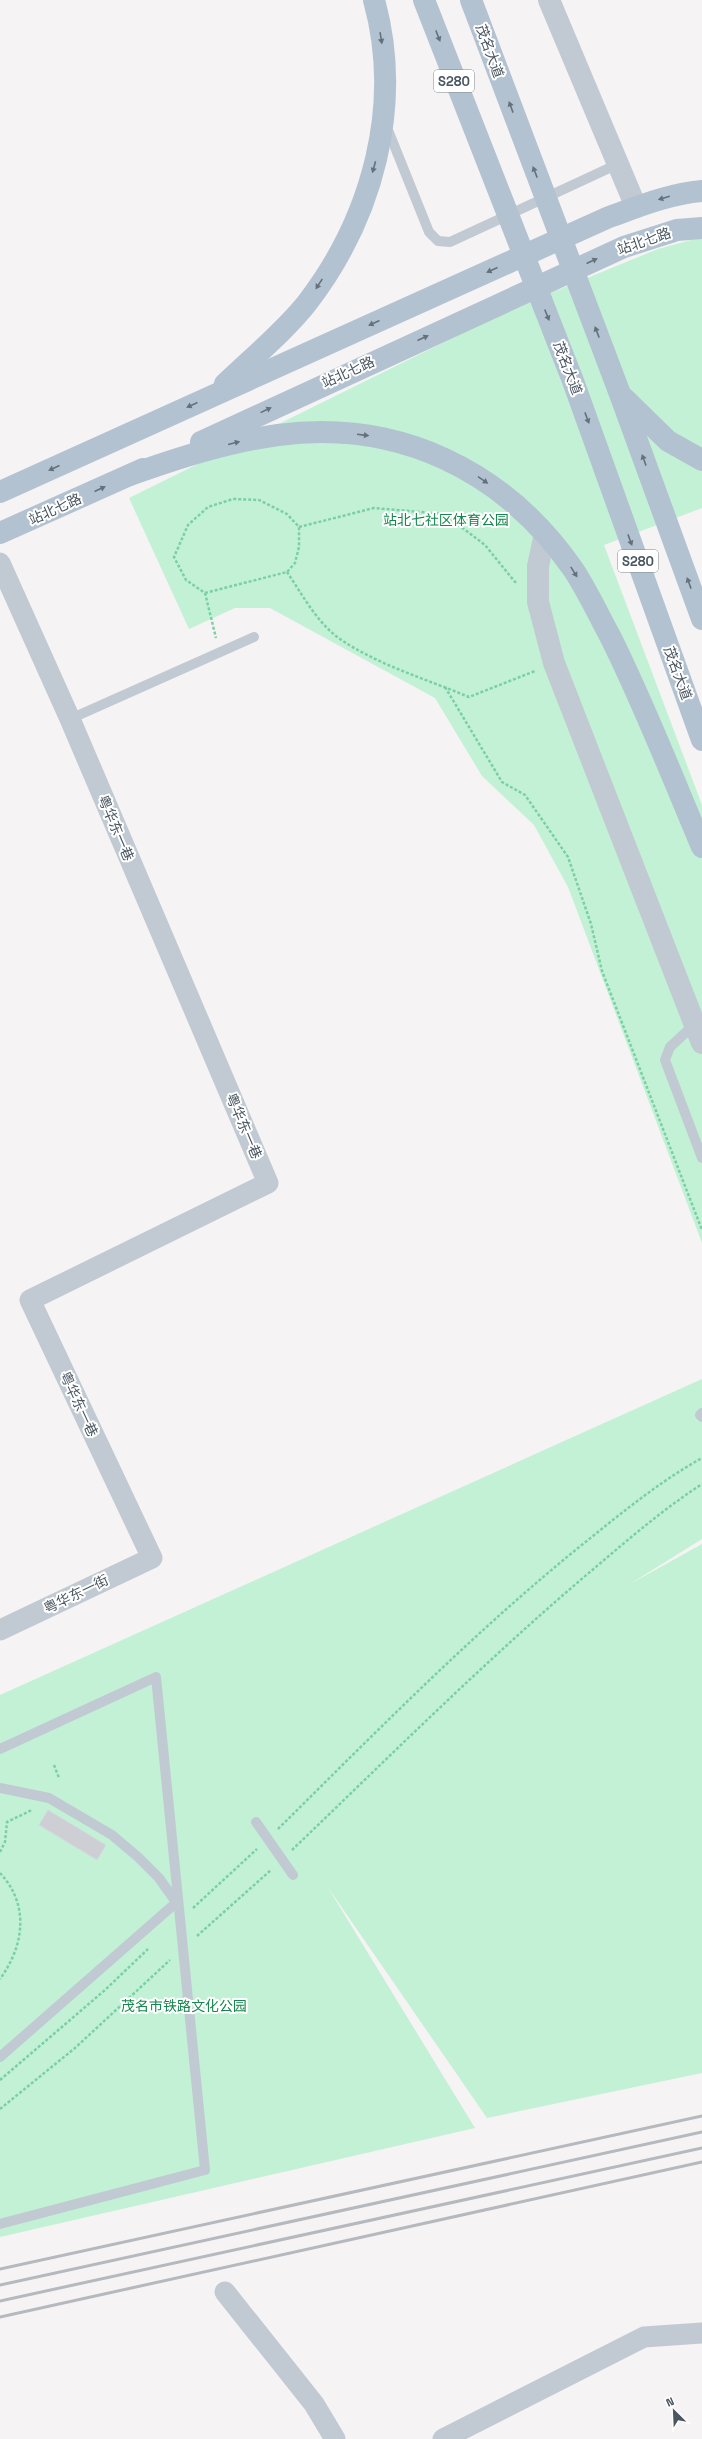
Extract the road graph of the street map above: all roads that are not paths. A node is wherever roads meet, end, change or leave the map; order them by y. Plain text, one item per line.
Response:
1 (374, 0) edge
2 (424, 0) edge
3 (471, 0) edge
4 (549, 0) edge
5 (384, 122) junction
6 (618, 164) junction
7 (702, 190) edge
8 (636, 207) junction
9 (702, 228) edge
10 (620, 394) junction
11 (213, 396) junction
12 (702, 460) edge
13 (130, 475) junction
14 (0, 492) edge
15 (0, 533) edge
16 (545, 534) junction
17 (0, 562) edge
18 (702, 619) edge
19 (254, 637) dead end
20 (70, 719) junction
21 (702, 740) edge
22 (702, 847) edge
23 (698, 1034) edge
24 (702, 1158) edge
25 (702, 1414) edge
26 (702, 1417) edge
27 (152, 1558) joint
28 (0, 1630) edge
29 (0, 1749) edge
30 (0, 1788) edge
31 (256, 1822) dead end
32 (293, 1875) dead end
33 (177, 1902) junction
34 (0, 2057) edge
35 (0, 2224) edge
36 (225, 2292) dead end
37 (702, 2333) edge
38 (335, 2439) edge
39 (443, 2439) edge

1 -> 5 main road
2 -> 21 main road, 茂名大道 / S280
10 -> 3 main road, 茂名大道 / S280
4 - 6 street
5 - 6 lane
5 -> 11 main road
6 - 8 street
7 -> 8 main road
8 -> 11 main road
13 -> 9 main road, 站北七路
10 - 12 main road
18 -> 10 main road, 茂名大道 / S280
11 -> 14 main road
15 -> 13 main road, 站北七路
13 -> 16 main road
16 -> 22 main road
16 - 23 street
17 - 20 street, 粤华东一巷
19 - 20 lane
20 - 27 street, 粤华东一巷
23 - 24 lane
25 - 26 lane
27 - 28 street, 粤华东一街
29 - 33 lane
30 - 33 lane
31 - 32 lane
33 - 34 lane
33 - 35 lane
36 - 38 street
37 - 39 street

